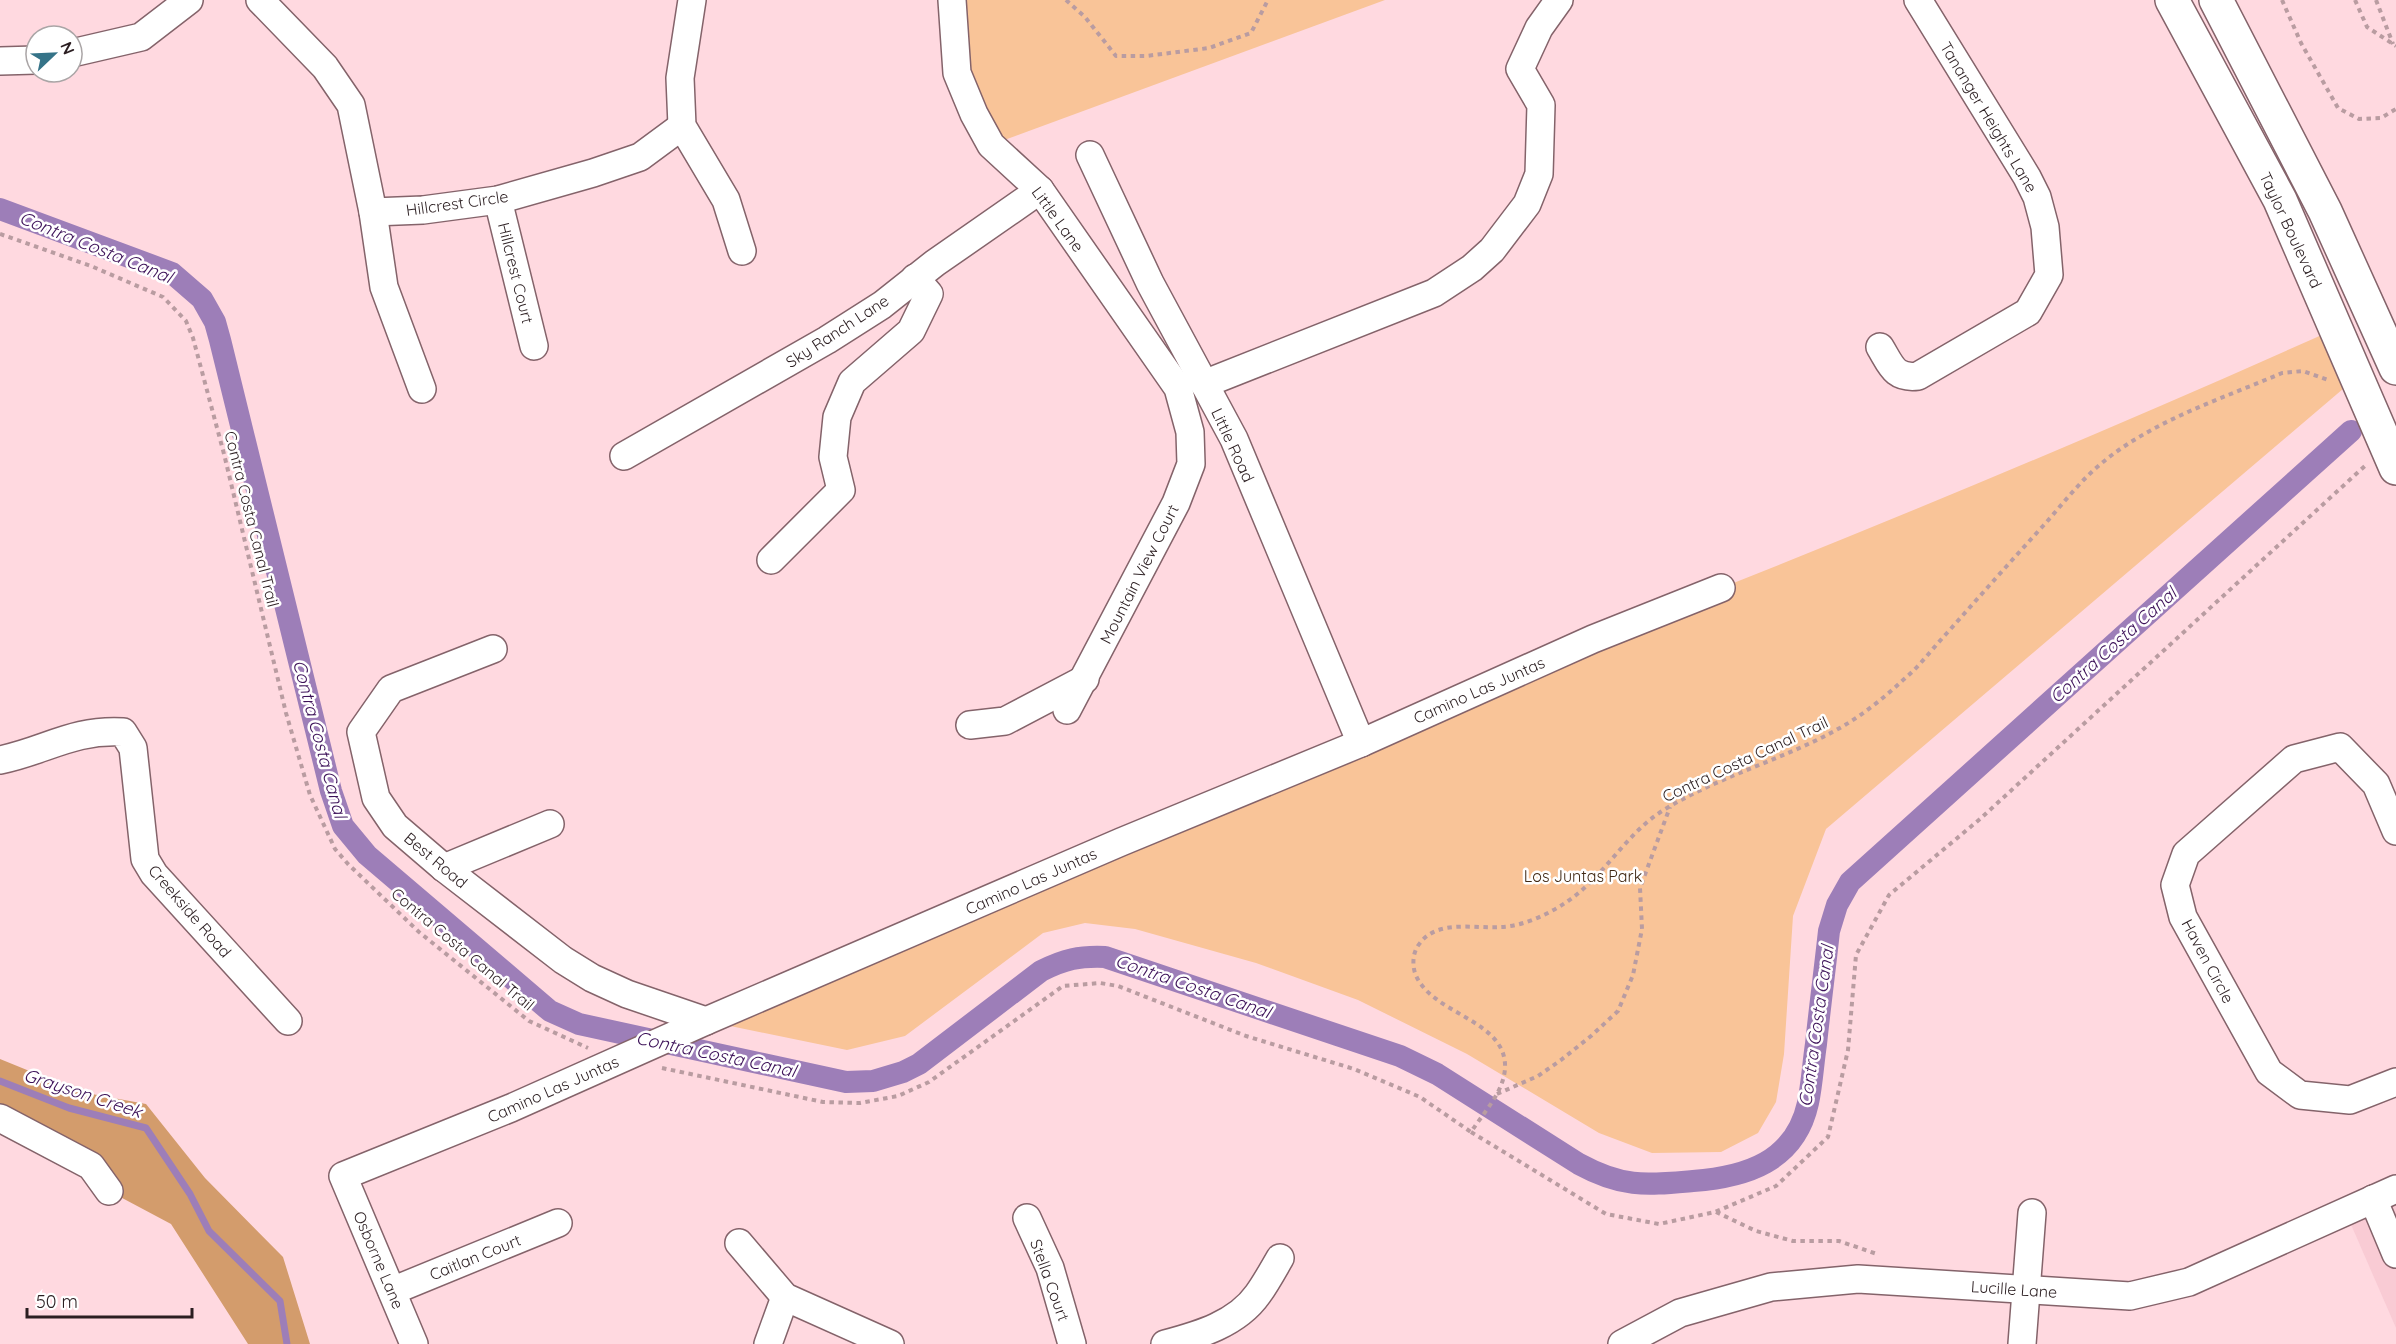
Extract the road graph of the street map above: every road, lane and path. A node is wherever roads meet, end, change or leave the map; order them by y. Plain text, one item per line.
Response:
1 (189, 0) edge
2 (260, 0) edge
3 (692, 0) edge
4 (952, 0) edge
5 (1066, 0) edge
6 (1268, 0) edge
7 (1558, 0) edge
8 (1918, 0) edge
9 (2172, 0) edge
10 (2216, 0) edge
11 (2282, 0) edge
12 (2355, 0) edge
13 (2376, 0) edge
14 (2395, 45) edge
15 (84, 50) edge
16 (24, 60) edge
17 (0, 61) edge
18 (2396, 109) edge
19 (682, 126) junction
20 (1090, 155) dead end
21 (1040, 190) junction
22 (498, 200) junction
23 (373, 212) junction
24 (0, 234) edge
25 (742, 251) dead end
26 (915, 278) junction
27 (534, 346) dead end
28 (1880, 347) dead end
29 (2396, 369) edge
30 (2329, 371) dead end
31 (1204, 384) junction
32 (422, 389) dead end
33 (1190, 432) joint
34 (624, 456) dead end
35 (2383, 464) edge
36 (771, 560) dead end
37 (1721, 588) dead end
38 (493, 649) dead end
39 (1085, 680) junction
40 (1067, 710) dead end
41 (970, 725) dead end
42 (1361, 742) junction
43 (3, 759) edge
44 (1670, 806) junction
45 (550, 824) dead end
46 (2396, 831) edge
47 (444, 868) junction
48 (288, 1021) dead end
49 (697, 1025) junction
50 (625, 1057) junction
51 (2396, 1082) edge
52 (1496, 1097) junction
53 (0, 1118) edge
54 (1471, 1132) junction
55 (343, 1176) joint
56 (109, 1191) dead end
57 (2384, 1194) edge
58 (1715, 1212) junction
59 (2032, 1213) dead end
60 (1027, 1218) dead end
61 (558, 1223) dead end
62 (739, 1243) dead end
63 (2396, 1254) edge
64 (1883, 1256) dead end
65 (1280, 1258) dead end
66 (2026, 1290) junction
67 (392, 1291) junction
68 (785, 1297) junction
69 (414, 1344) edge
70 (768, 1344) edge
71 (890, 1344) edge
72 (1072, 1344) edge
73 (1165, 1344) edge
74 (1622, 1344) edge
75 (2022, 1344) edge

1 - 15 street
2 - 23 street
3 - 19 street
4 - 21 street, Little Lane
5 - 6 path
7 - 31 street
8 - 28 street, Tananger Heights Lane
9 - 35 main road, Taylor Boulevard
10 - 29 main road
11 - 18 path
12 - 14 path
13 - 14 path
16 - 17 street
19 - 22 street, Hillcrest Circle
19 - 25 street
20 - 31 street, Little Road
21 - 26 street, Sky Ranch Lane
21 - 33 street, Little Lane
22 - 23 street, Hillcrest Circle
22 - 27 street, Hillcrest Court
23 - 32 street
24 - 50 path, Contra Costa Canal Trail
26 - 34 street, Sky Ranch Lane
26 - 36 street
30 - 44 path, Contra Costa Canal Trail
31 - 42 street, Little Road
33 - 39 street, Mountain View Court
35 - 58 path
37 - 42 street, Camino Las Juntas
38 - 47 street, Best Road
39 - 40 street, Mountain View Court
39 - 41 street
42 - 49 street, Camino Las Juntas
43 - 48 street, Creekside Road
44 - 52 path
44 - 52 path, Contra Costa Canal Trail
45 - 47 street
46 - 51 street, Haven Circle
47 - 49 street, Best Road
49 - 50 street, Camino Las Juntas
50 - 54 path, Contra Costa Canal Trail
50 - 55 street, Camino Las Juntas
52 - 54 path, Contra Costa Canal Trail
53 - 56 street
54 - 58 path
55 - 67 street, Osborne Lane
57 - 63 street
57 - 66 street, Lucille Lane
58 - 64 path
59 - 66 street
60 - 72 street, Stella Court
61 - 67 street, Caitlan Court
62 - 68 street
65 - 73 street
66 - 74 street, Lucille Lane
66 - 75 street
67 - 69 street, Osborne Lane
68 - 70 street
68 - 71 street

